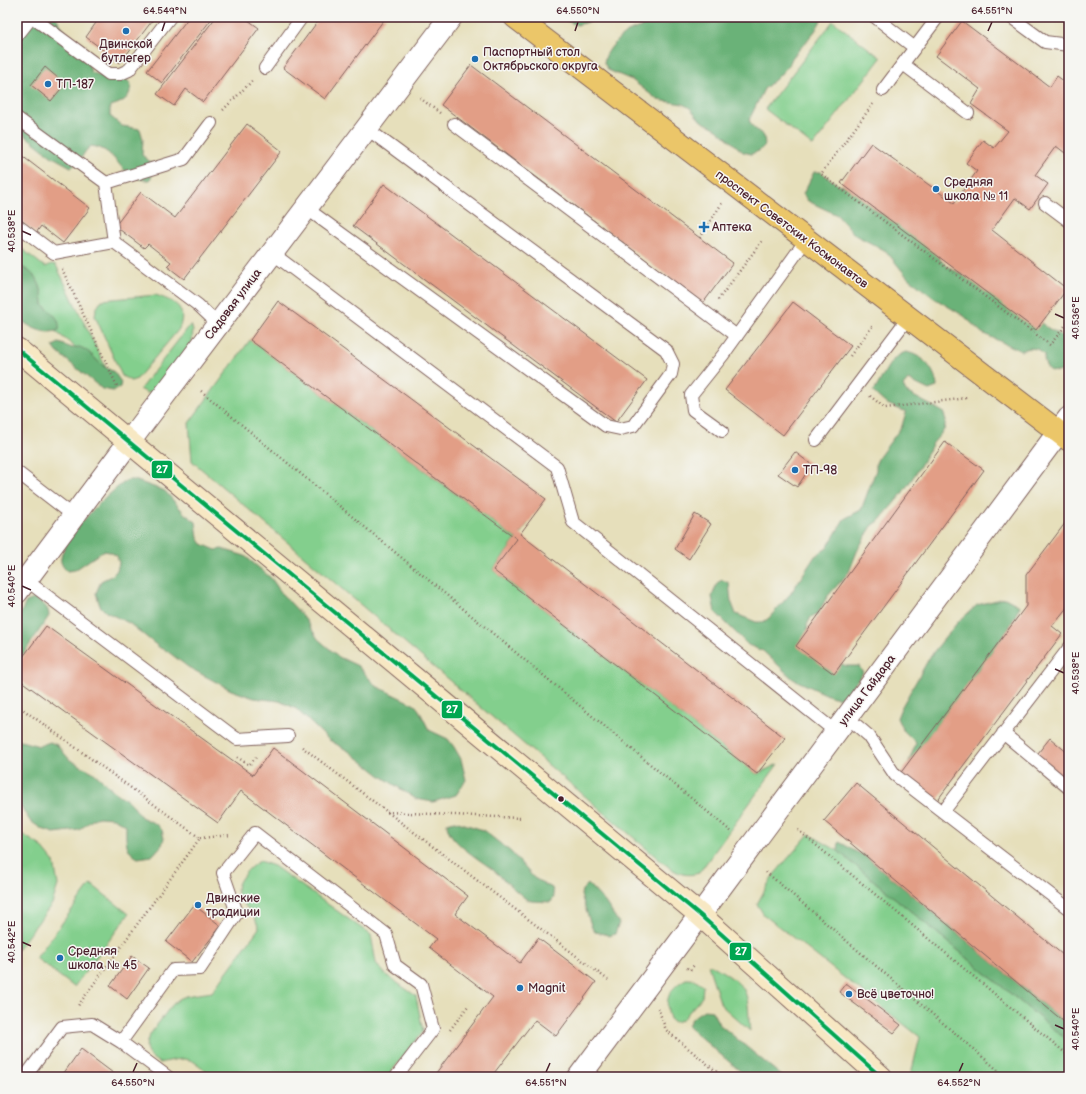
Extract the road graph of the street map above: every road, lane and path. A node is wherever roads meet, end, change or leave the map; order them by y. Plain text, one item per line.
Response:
1 (32, 17) edge
2 (170, 17) edge
3 (302, 17) edge
4 (451, 17) edge
5 (514, 17) edge
6 (875, 17) edge
7 (938, 17) edge
8 (1011, 17) edge
9 (17, 36) edge
10 (1069, 45) edge
11 (915, 48) junction
12 (903, 64) junction
13 (265, 68) joint
14 (883, 90) joint
15 (420, 98) dead end
16 (968, 113) dead end
17 (17, 118) edge
18 (211, 123) joint
19 (454, 124) joint
20 (366, 128) junction
21 (106, 184) junction
22 (725, 199) dead end
23 (1045, 203) dead end
24 (306, 208) junction
25 (1069, 221) edge
26 (17, 225) edge
27 (700, 238) dead end
28 (806, 240) junction
29 (762, 241) dead end
30 (114, 242) junction
31 (54, 253) junction
32 (272, 253) junction
33 (708, 314) junction
34 (908, 318) junction
35 (1069, 321) edge
36 (218, 324) junction
37 (874, 324) dead end
38 (737, 336) junction
39 (17, 349) edge
40 (850, 356) dead end
41 (117, 386) dead end
42 (856, 386) junction
43 (201, 391) dead end
44 (968, 398) dead end
45 (1066, 430) edge
46 (722, 431) dead end
47 (816, 440) dead end
48 (129, 442) junction
49 (17, 472) edge
50 (74, 516) junction
51 (21, 586) edge
52 (1069, 648) edge
53 (17, 705) edge
54 (842, 724) junction
55 (1003, 733) junction
56 (288, 736) joint
57 (1069, 788) edge
58 (387, 812) junction
59 (942, 812) junction
60 (520, 818) dead end
61 (798, 830) dead end
62 (255, 833) junction
63 (733, 834) dead end
64 (200, 838) junction
65 (766, 872) dead end
66 (1069, 909) edge
67 (700, 915) junction
68 (608, 980) dead end
69 (62, 1027) junction
70 (666, 1030) dead end
71 (120, 1042) junction
72 (1069, 1056) edge
73 (25, 1077) edge
74 (168, 1077) edge
75 (396, 1077) edge
76 (579, 1077) edge
77 (723, 1077) edge
78 (881, 1077) edge
79 (1006, 1077) edge

1 - 2 lane
1 - 9 lane
3 - 13 lane
4 - 20 street, Садовая улица
5 - 28 main road, проспект Советских Космонавтов
6 - 11 lane
7 - 11 lane
8 - 10 lane
11 - 12 lane
12 - 14 lane
12 - 16 lane
13 - 18 path
14 - 35 path
15 - 19 path
17 - 21 lane
18 - 21 lane
19 - 33 lane
20 - 24 street, Садовая улица
20 - 24 lane
21 - 30 lane
22 - 27 path
23 - 25 lane
24 - 32 street, Садовая улица
26 - 31 lane
28 - 34 main road, проспект Советских Космонавтов
28 - 38 lane
29 - 33 path
30 - 31 lane
30 - 36 lane
31 - 41 path
32 - 36 street, Садовая улица
32 - 54 lane
33 - 38 lane
34 - 42 lane
34 - 45 main road, проспект Советских Космонавтов
36 - 48 street, Садовая улица
37 - 40 path
38 - 46 lane
39 - 48 main road
42 - 44 path
42 - 47 lane
43 - 63 path
45 - 54 street, улица Гайдара
48 - 50 street, Садовая улица
48 - 67 main road
49 - 50 lane
50 - 51 street, Садовая улица
51 - 56 lane
52 - 55 lane
53 - 64 path
54 - 59 lane
54 - 67 street, улица Гайдара
55 - 57 lane
55 - 59 lane
56 - 58 path
58 - 60 path
58 - 68 path
59 - 66 lane
61 - 72 path
62 - 64 path
62 - 71 lane
62 - 75 lane
64 - 69 path
65 - 79 path
67 - 76 street, улица Гайдара
67 - 78 main road
69 - 71 lane
69 - 73 lane
70 - 77 path
71 - 74 lane

